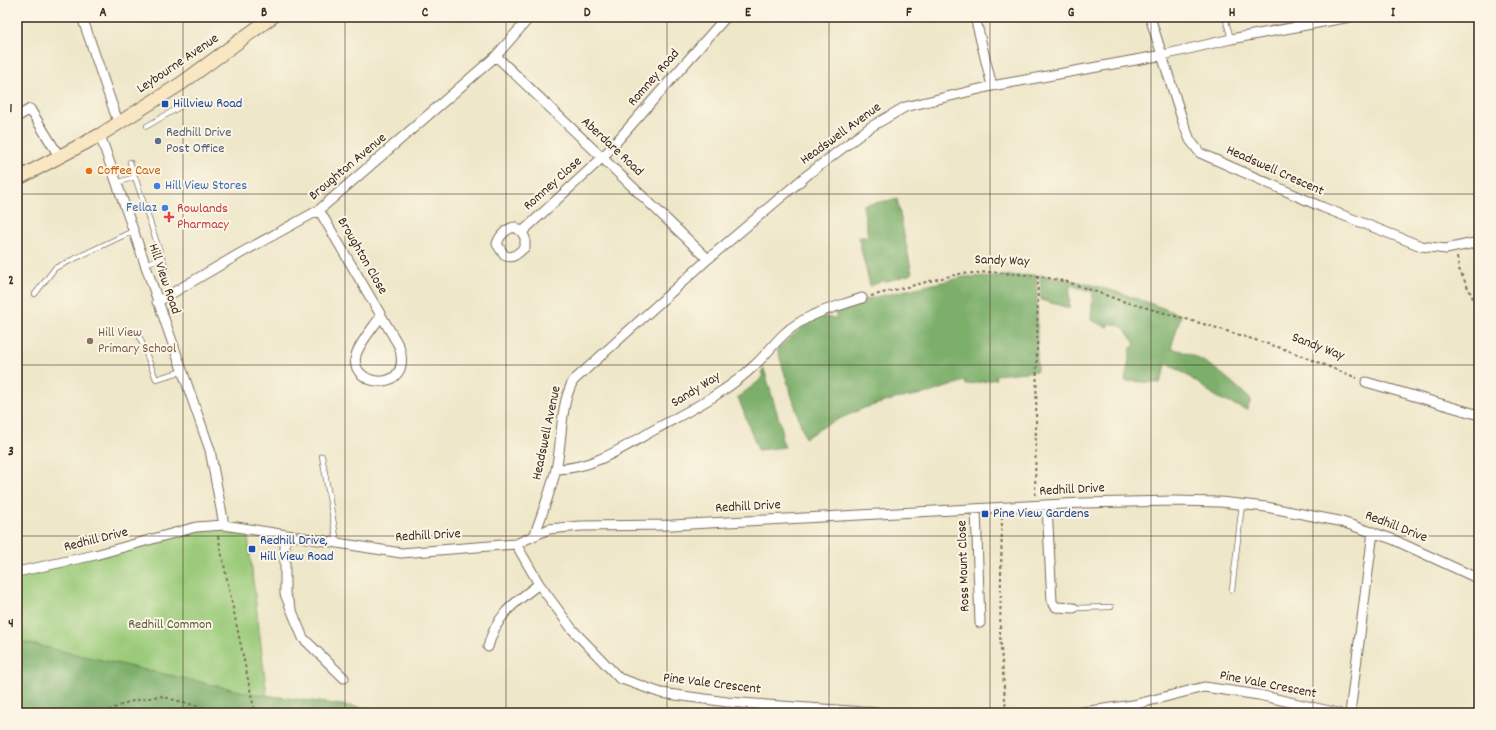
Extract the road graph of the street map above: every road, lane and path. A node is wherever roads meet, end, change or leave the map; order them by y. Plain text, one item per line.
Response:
1 (82, 17) edge
2 (272, 17) edge
3 (530, 17) edge
4 (726, 17) edge
5 (975, 17) edge
6 (1150, 17) edge
7 (1226, 17) edge
8 (1350, 17) edge
9 (1309, 21) edge
10 (1231, 39) junction
11 (1162, 55) junction
12 (496, 56) junction
13 (992, 86) junction
14 (188, 102) dead end
15 (17, 117) edge
16 (118, 122) junction
17 (147, 126) dead end
18 (100, 135) junction
19 (59, 156) junction
20 (603, 157) junction
21 (130, 162) dead end
22 (135, 177) junction
23 (17, 179) edge
24 (116, 183) junction
25 (319, 210) junction
26 (133, 231) junction
27 (522, 232) dead end
28 (1479, 242) edge
29 (1456, 248) junction
30 (162, 258) junction
31 (708, 259) junction
32 (144, 264) junction
33 (166, 269) dead end
34 (1038, 276) junction
35 (35, 294) dead end
36 (862, 298) joint
37 (157, 302) junction
38 (1479, 311) edge
39 (381, 316) junction
40 (140, 338) dead end
41 (183, 372) junction
42 (1366, 382) joint
43 (1479, 415) edge
44 (322, 456) dead end
45 (556, 469) junction
46 (1242, 504) junction
47 (1035, 506) junction
48 (1047, 506) junction
49 (1002, 508) junction
50 (976, 509) junction
51 (224, 525) junction
52 (1373, 532) junction
53 (535, 534) junction
54 (285, 535) junction
55 (218, 536) dead end
56 (337, 544) junction
57 (516, 544) junction
58 (17, 572) edge
59 (1479, 579) edge
60 (539, 584) junction
61 (1232, 590) dead end
62 (1111, 607) dead end
63 (1074, 608) joint
64 (980, 622) dead end
65 (488, 647) dead end
66 (344, 678) dead end
67 (103, 713) edge
68 (223, 713) edge
69 (255, 713) edge
70 (878, 713) edge
71 (1006, 713) edge
72 (1075, 713) edge
73 (1338, 713) edge
74 (1350, 713) edge

1 - 16 street
2 - 16 street, Leybourne Avenue
3 - 12 street, Broughton Avenue
4 - 20 street, Romney Road
5 - 13 street
6 - 11 street, Headswell Crescent
7 - 10 lane
8 - 9 street, Headswell Avenue
9 - 10 street, Headswell Avenue
10 - 11 street, Headswell Avenue
11 - 13 street, Headswell Avenue
11 - 29 street, Headswell Crescent
12 - 20 street, Aberdare Road
12 - 25 street, Broughton Avenue
13 - 31 street, Headswell Avenue
14 - 17 lane
15 - 19 street
16 - 18 street, Leybourne Avenue
18 - 19 street, Leybourne Avenue
18 - 24 street, Hill View Road
19 - 23 street, Leybourne Avenue
20 - 27 street, Romney Close
20 - 31 street, Aberdare Road
21 - 22 lane
22 - 24 lane
22 - 30 lane
24 - 26 street, Hill View Road
25 - 37 street, Broughton Avenue
25 - 39 street, Broughton Close
26 - 32 street, Hill View Road
26 - 35 lane
28 - 29 street, Headswell Crescent
29 - 38 path
30 - 32 lane
30 - 33 lane
31 - 45 street, Headswell Avenue
32 - 37 street, Hill View Road
34 - 36 path, Sandy Way
34 - 42 path, Sandy Way
34 - 47 path
36 - 45 street, Sandy Way
37 - 41 street, Hill View Road
39 - 39 street, Broughton Close
40 - 41 lane
41 - 51 street, Hill View Road
42 - 43 street
44 - 56 lane
45 - 53 street, Headswell Avenue
46 - 48 street, Redhill Drive
46 - 52 street, Redhill Drive
46 - 61 lane
47 - 48 street, Redhill Drive
47 - 49 street, Redhill Drive
48 - 63 street
49 - 50 street, Redhill Drive
49 - 71 path
50 - 53 street, Redhill Drive
50 - 64 street, Ross Mount Close
51 - 54 street, Redhill Drive
51 - 58 street, Redhill Drive
52 - 59 street, Redhill Drive
52 - 74 street
53 - 57 street, Redhill Drive
54 - 56 street, Redhill Drive
54 - 66 street
55 - 69 path
56 - 57 street, Redhill Drive
57 - 60 street, Pine Vale Crescent
60 - 65 street
60 - 70 street, Pine Vale Crescent
62 - 63 lane
67 - 68 path
72 - 73 street, Pine Vale Crescent

